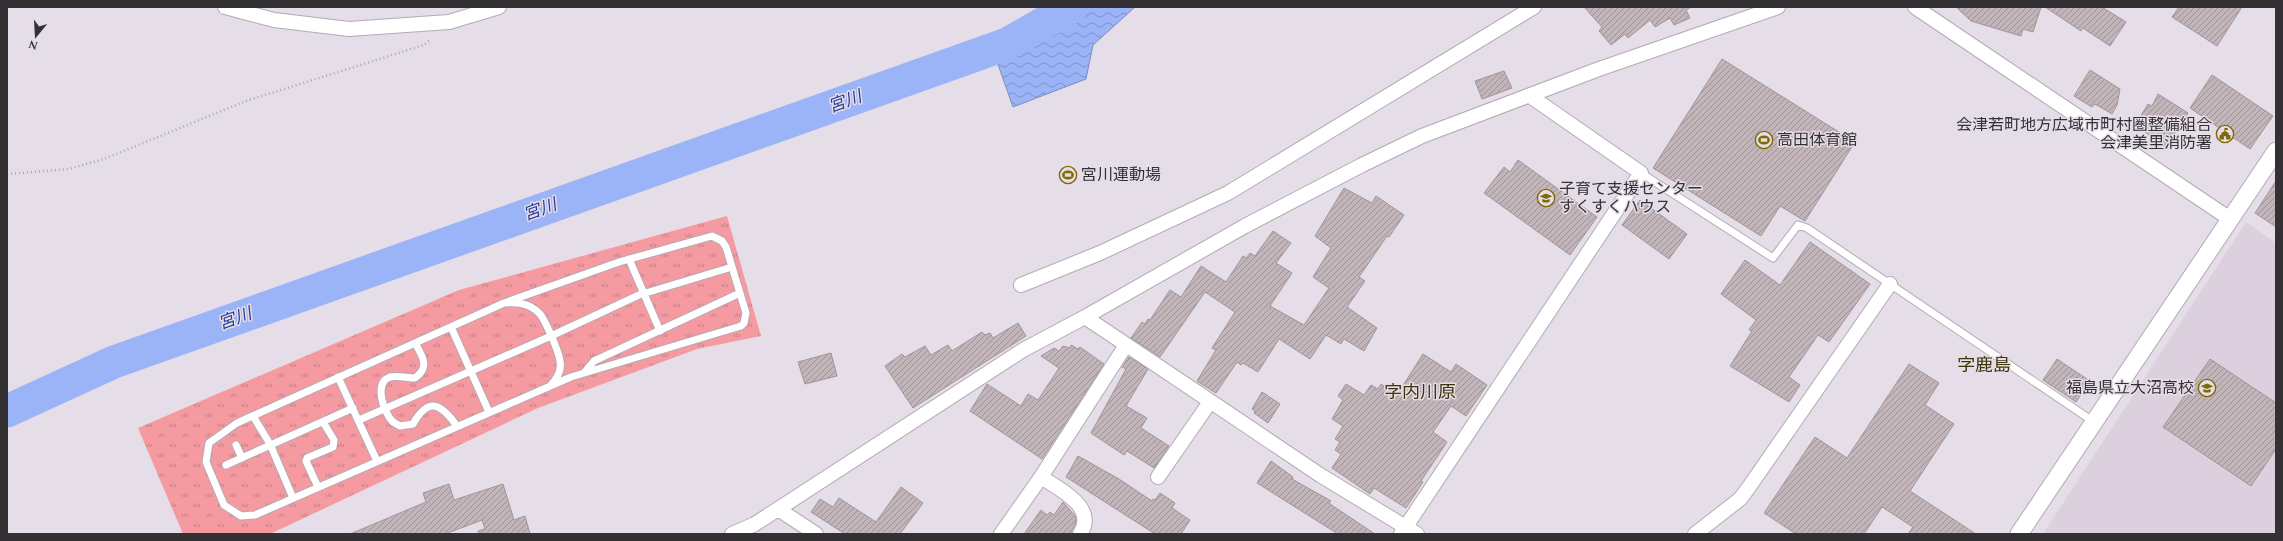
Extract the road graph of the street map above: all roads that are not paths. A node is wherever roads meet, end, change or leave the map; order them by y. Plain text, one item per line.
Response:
1 (225, 7) edge
2 (499, 7) edge
3 (1534, 7) edge
4 (1778, 7) edge
5 (1915, 7) edge
6 (1530, 96) junction
7 (2276, 151) edge
8 (1641, 173) junction
9 (2230, 219) junction
10 (629, 259) junction
11 (732, 267) junction
12 (1021, 284) dead end
13 (1890, 284) junction
14 (740, 293) junction
15 (645, 294) junction
16 (504, 303) junction
17 (1084, 317) junction
18 (451, 327) junction
19 (660, 331) junction
20 (551, 336) junction
21 (415, 343) junction
22 (1126, 345) junction
23 (470, 370) junction
24 (584, 373) junction
25 (338, 378) junction
26 (550, 386) junction
27 (1210, 402) junction
28 (353, 408) junction
29 (385, 408) junction
30 (489, 412) junction
31 (253, 416) junction
32 (359, 420) junction
33 (323, 422) junction
34 (2094, 422) junction
35 (457, 426) junction
36 (270, 444) junction
37 (236, 445) dead end
38 (242, 458) junction
39 (377, 461) junction
40 (226, 465) dead end
41 (1041, 477) junction
42 (1158, 477) dead end
43 (318, 487) junction
44 (293, 498) junction
45 (778, 509) junction
46 (1408, 532) edge
47 (732, 534) edge
48 (816, 534) edge
49 (1001, 534) edge
50 (1080, 534) edge
51 (1695, 534) edge
52 (2019, 534) edge

1 - 2 street
3 - 12 street
4 - 6 street
5 - 9 street
6 - 8 street
6 - 17 street
7 - 9 street
8 - 13 lane
8 - 46 street
9 - 34 street
10 - 11 lane
10 - 15 lane
10 - 16 lane
11 - 14 lane
11 - 15 lane
13 - 34 lane
13 - 51 street
14 - 19 lane
14 - 24 lane
15 - 19 lane
15 - 20 lane
16 - 18 lane
16 - 20 lane
17 - 22 street
17 - 45 street
18 - 21 lane
18 - 23 lane
19 - 24 lane
20 - 23 lane
20 - 26 lane
21 - 25 lane
21 - 29 lane
22 - 27 street
22 - 41 street
23 - 29 lane
23 - 30 lane
24 - 26 lane
25 - 28 lane
25 - 31 lane
26 - 30 lane
27 - 42 street
27 - 46 street
28 - 32 lane
28 - 33 lane
29 - 32 lane
29 - 35 lane
30 - 35 lane
31 - 36 lane
31 - 44 lane
32 - 39 lane
33 - 36 lane
33 - 43 lane
34 - 52 street
35 - 39 lane
36 - 38 lane
36 - 44 lane
37 - 38 lane
38 - 40 lane
39 - 43 lane
41 - 49 street
41 - 50 street
43 - 44 lane
45 - 47 street
45 - 48 street

